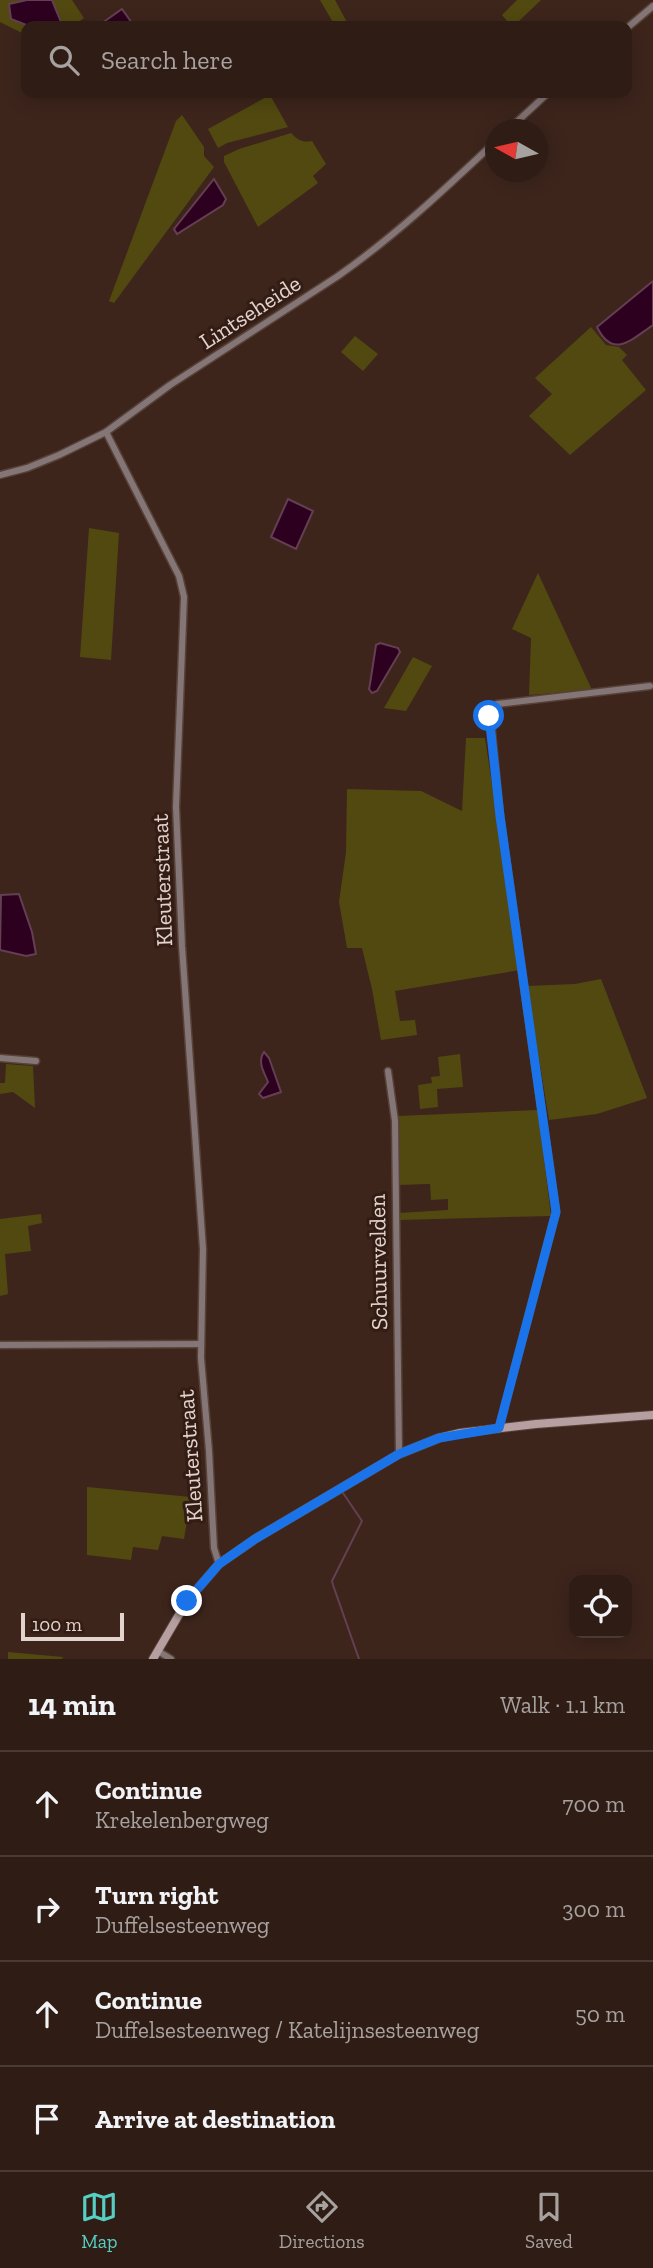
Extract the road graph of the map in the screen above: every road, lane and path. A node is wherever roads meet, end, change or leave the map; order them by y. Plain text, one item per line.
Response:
1 (653, 6) edge
2 (632, 24) edge
3 (543, 98) edge
4 (520, 119) edge
5 (485, 151) edge
6 (106, 432) junction
7 (0, 475) edge
8 (650, 686) dead end
9 (0, 1058) edge
10 (36, 1060) dead end
11 (388, 1071) dead end
12 (201, 1344) junction
13 (0, 1345) edge
14 (653, 1415) edge
15 (499, 1428) junction
16 (399, 1454) junction
17 (219, 1564) junction
18 (156, 1655) edge
19 (171, 1659) edge

1 - 2 street
3 - 4 street
5 - 6 street, Lintseheide
6 - 7 street, Lintseheide
6 - 12 street, Kleuterstraat
8 - 15 street
9 - 10 street
11 - 16 street, Schuurvelden
12 - 13 street
12 - 17 street, Kleuterstraat
14 - 15 street
15 - 16 street
16 - 17 street
17 - 18 street
18 - 19 street

